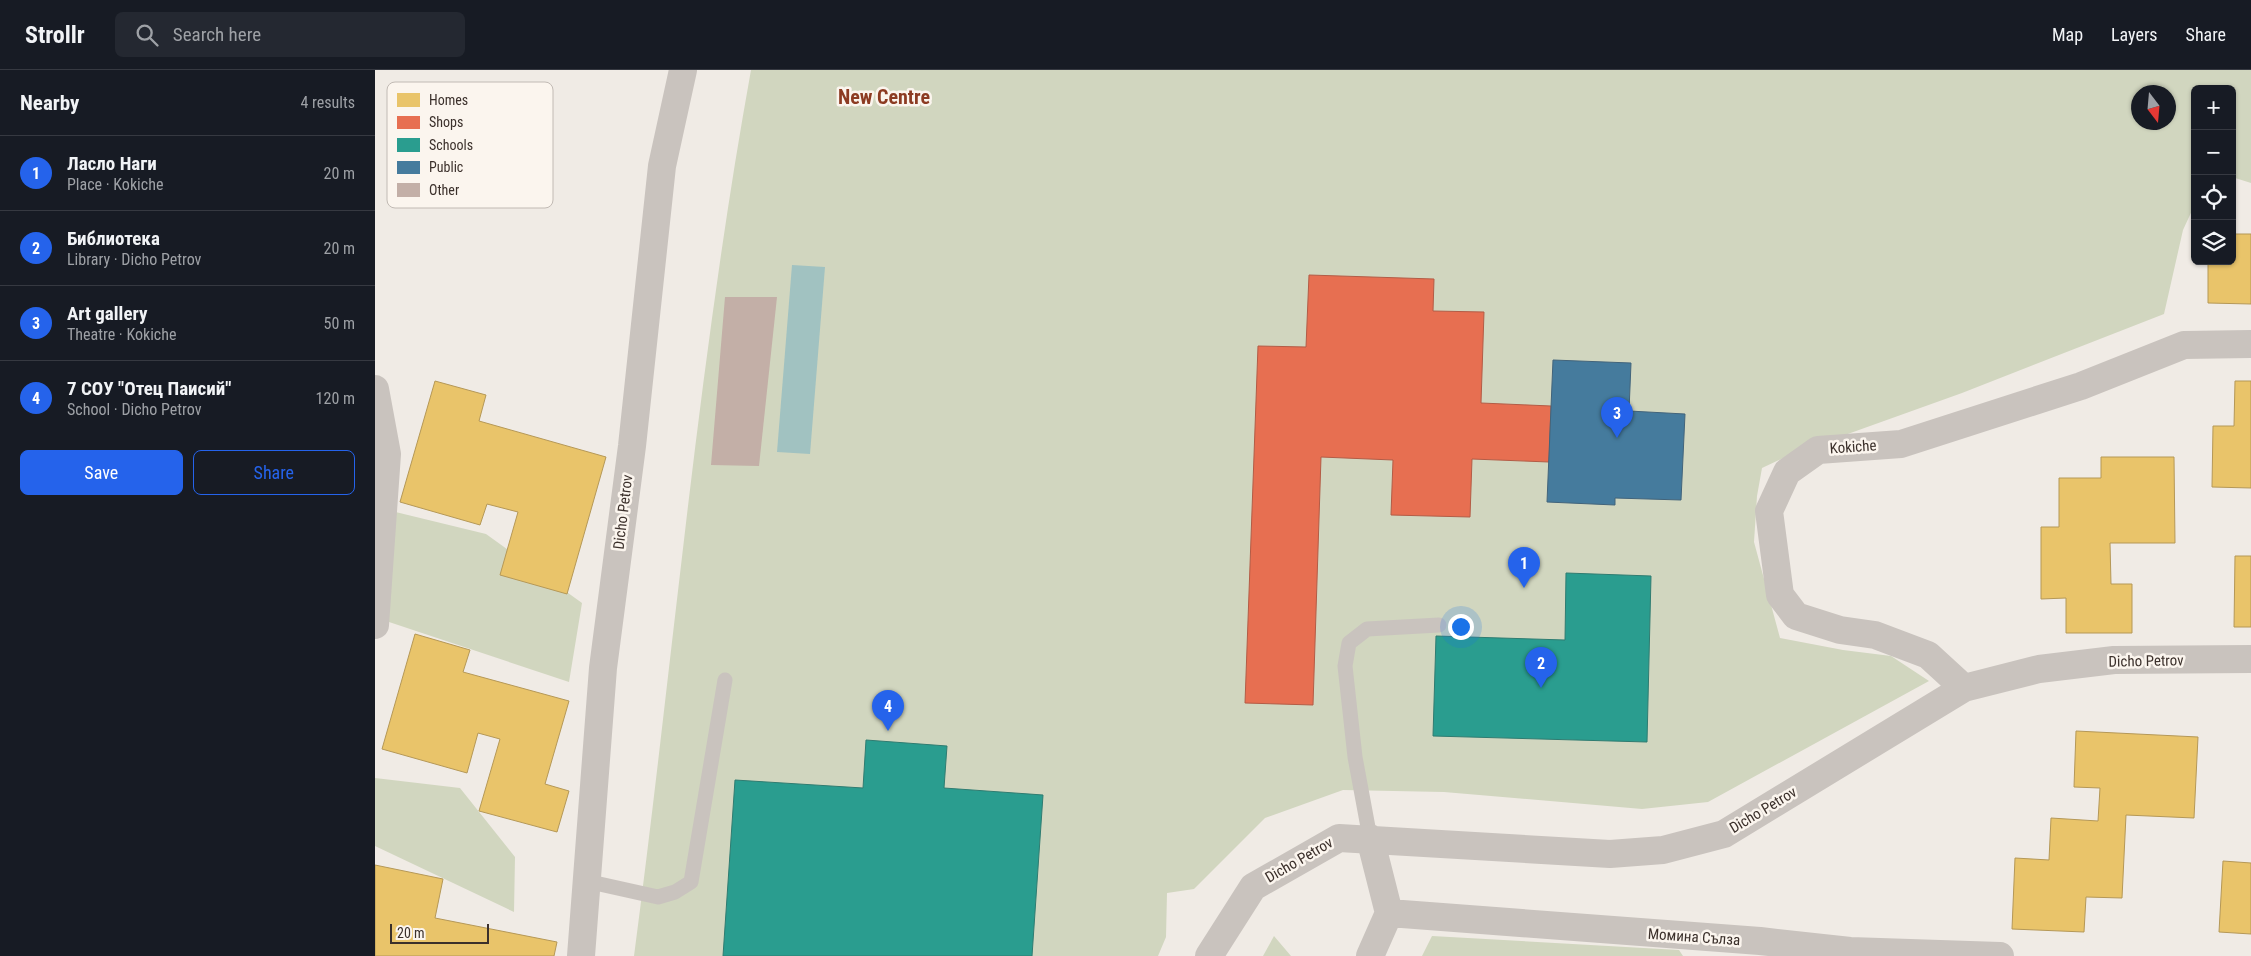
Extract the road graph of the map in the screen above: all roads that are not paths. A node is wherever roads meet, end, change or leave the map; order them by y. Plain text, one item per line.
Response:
1 (683, 70) edge
2 (2251, 344) edge
3 (375, 389) edge
4 (375, 625) edge
5 (1439, 625) dead end
6 (2251, 660) edge
7 (725, 680) dead end
8 (1964, 688) junction
9 (1370, 838) junction
10 (586, 881) junction
11 (1389, 913) junction
12 (581, 956) edge
13 (1209, 956) edge
14 (1370, 956) edge
15 (2000, 956) edge

1 - 10 street, Dicho Petrov
2 - 8 street, Kokiche
3 - 4 street
5 - 9 lane
6 - 8 street, Dicho Petrov
7 - 10 lane
8 - 9 street, Dicho Petrov
9 - 11 street
9 - 13 street, Dicho Petrov
10 - 12 street, Dicho Petrov
11 - 14 street
11 - 15 street, Момина Сълза

